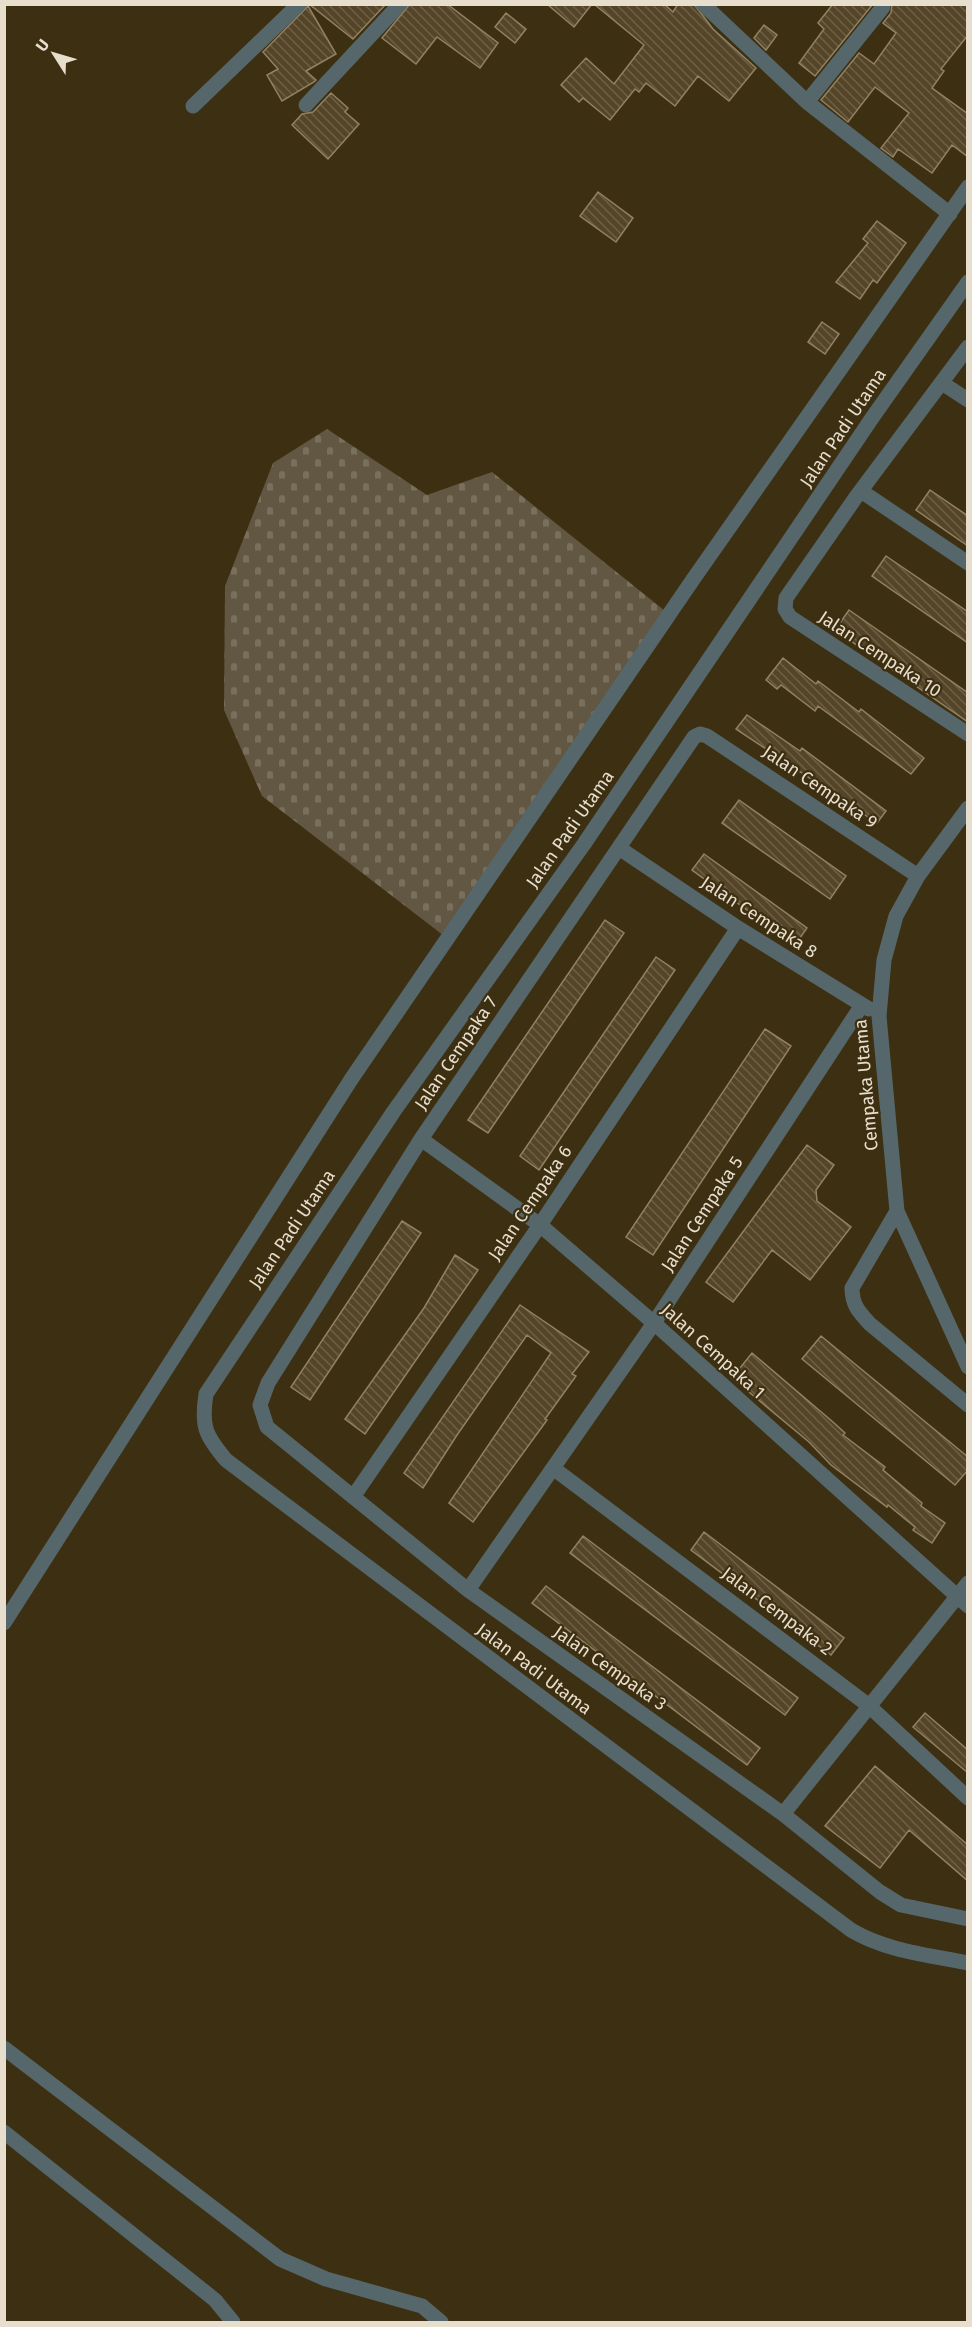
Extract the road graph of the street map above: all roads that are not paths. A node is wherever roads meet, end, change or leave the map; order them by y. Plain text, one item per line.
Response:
1 (298, 4) edge
2 (400, 4) edge
3 (705, 5) edge
4 (883, 7) dead end
5 (807, 102) junction
6 (306, 105) dead end
7 (193, 106) dead end
8 (968, 187) edge
9 (950, 214) junction
10 (968, 282) edge
11 (968, 347) edge
12 (942, 383) junction
13 (968, 400) edge
14 (861, 491) junction
15 (968, 563) edge
16 (700, 734) joint
17 (968, 734) edge
18 (968, 808) edge
19 (619, 848) junction
20 (918, 876) junction
21 (738, 928) junction
22 (862, 1005) junction
23 (879, 1016) junction
24 (421, 1138) junction
25 (897, 1212) junction
26 (540, 1225) junction
27 (654, 1323) junction
28 (968, 1367) edge
29 (260, 1405) joint
30 (968, 1405) edge
31 (553, 1468) junction
32 (353, 1497) junction
33 (968, 1583) edge
34 (468, 1590) junction
35 (956, 1595) junction
36 (968, 1606) edge
37 (4, 1623) edge
38 (868, 1705) junction
39 (968, 1798) edge
40 (783, 1814) junction
41 (968, 1919) edge
42 (968, 1963) edge
43 (4, 2048) edge
44 (4, 2133) edge
45 (233, 2322) edge
46 (441, 2322) edge

1 - 7 street
2 - 6 street
3 - 5 street
4 - 5 street
5 - 9 street
8 - 9 street
9 - 37 street
10 - 42 street, Jalan Padi Utama
11 - 12 street
12 - 13 street
12 - 14 street
14 - 15 street
14 - 17 street, Jalan Cempaka 10
16 - 19 street, Jalan Cempaka 7
16 - 20 street, Jalan Cempaka 9
18 - 20 street, Cempaka Utama
19 - 21 street, Jalan Cempaka 8
19 - 24 street, Jalan Cempaka 7
20 - 23 street, Cempaka Utama
21 - 22 street, Jalan Cempaka 8
21 - 26 street, Jalan Cempaka 6
22 - 23 street, Jalan Cempaka 8
22 - 27 street, Jalan Cempaka 5
23 - 25 street, Cempaka Utama
24 - 26 street, Jalan Cempaka 1
24 - 29 street, Jalan Cempaka 7
25 - 28 street, Cempaka Utama
25 - 30 street
26 - 27 street, Jalan Cempaka 1
26 - 32 street, Jalan Cempaka 6
27 - 31 street, Jalan Cempaka 5
27 - 35 street, Jalan Cempaka 1
29 - 32 street, Jalan Cempaka 3
31 - 34 street, Jalan Cempaka 5
31 - 38 street, Jalan Cempaka 2
32 - 34 street, Jalan Cempaka 3
33 - 35 street
34 - 40 street, Jalan Cempaka 3
35 - 36 street, Jalan Cempaka 1
35 - 38 street
38 - 39 street, Jalan Cempaka 2
38 - 40 street
40 - 41 street, Jalan Cempaka 3
43 - 46 street
44 - 45 street

